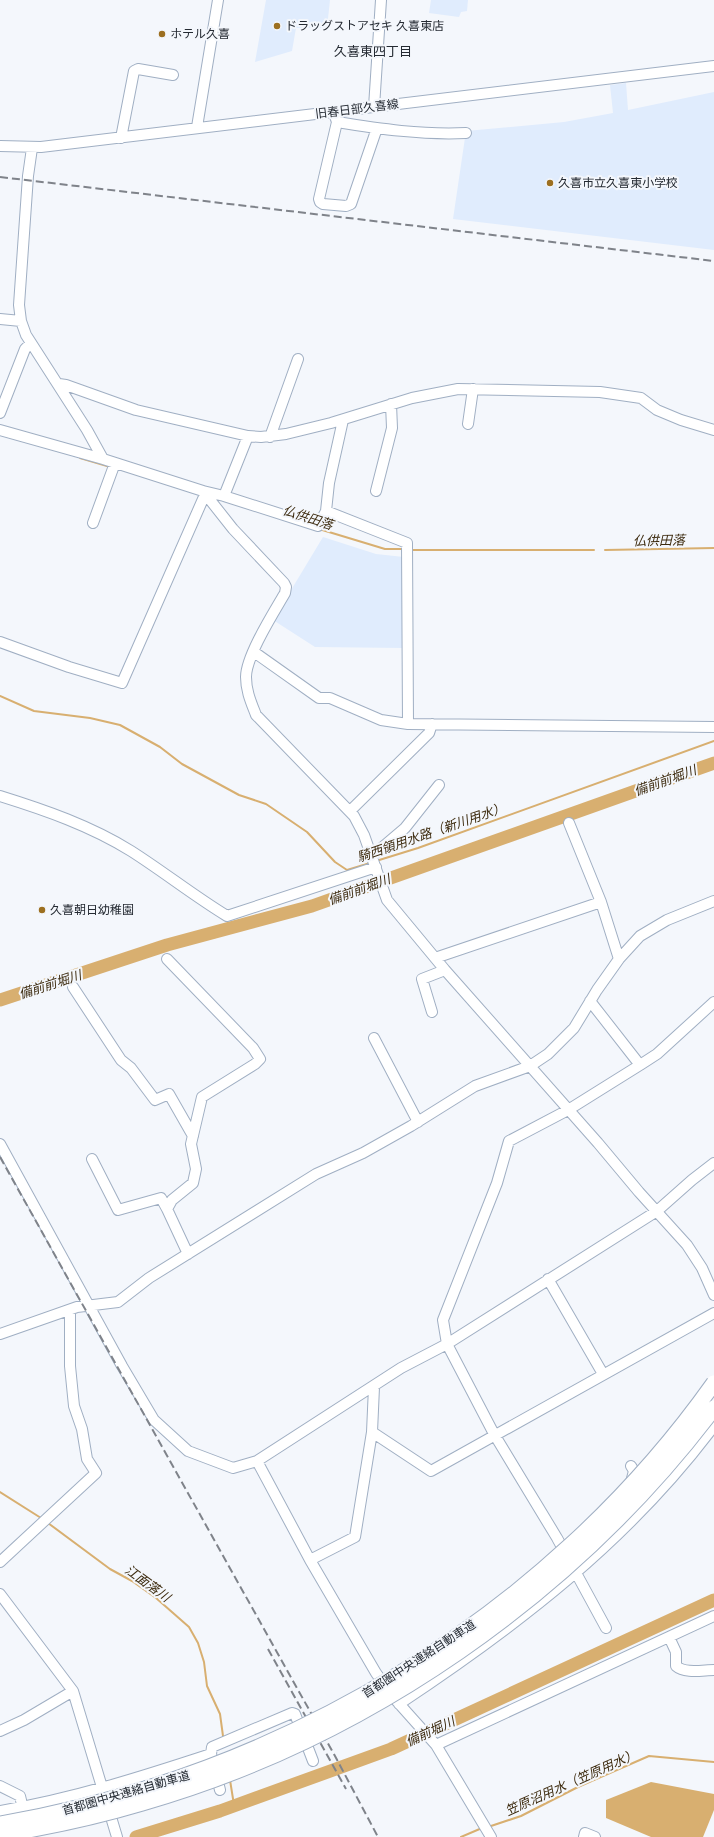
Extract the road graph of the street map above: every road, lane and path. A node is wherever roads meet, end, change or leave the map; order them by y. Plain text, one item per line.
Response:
1 (218, 0) edge
2 (381, 0) edge
3 (714, 66) edge
4 (174, 76) dead end
5 (374, 107) junction
6 (336, 117) junction
7 (197, 128) junction
8 (377, 128) junction
9 (466, 133) dead end
10 (121, 138) junction
11 (0, 146) edge
12 (32, 148) junction
13 (0, 319) edge
14 (21, 321) junction
15 (31, 343) junction
16 (298, 360) dead end
17 (59, 384) junction
18 (473, 389) junction
19 (391, 404) junction
20 (0, 413) edge
21 (342, 420) junction
22 (468, 424) dead end
23 (0, 430) edge
24 (714, 430) edge
25 (248, 436) junction
26 (270, 437) junction
27 (102, 459) junction
28 (115, 463) junction
29 (376, 490) dead end
30 (204, 494) junction
31 (224, 496) junction
32 (326, 511) junction
33 (93, 523) dead end
34 (0, 642) edge
35 (254, 652) junction
36 (408, 724) junction
37 (432, 724) junction
38 (714, 727) edge
39 (439, 785) dead end
40 (0, 796) edge
41 (350, 811) junction
42 (569, 823) dead end
43 (372, 856) junction
44 (376, 867) junction
45 (714, 901) edge
46 (601, 902) junction
47 (435, 958) junction
48 (167, 959) dead end
49 (618, 959) junction
50 (446, 970) junction
51 (73, 987) dead end
52 (590, 1001) junction
53 (714, 1002) edge
54 (432, 1012) dead end
55 (374, 1038) dead end
56 (640, 1065) junction
57 (530, 1066) junction
58 (568, 1110) junction
59 (418, 1122) junction
60 (193, 1136) junction
61 (0, 1144) edge
62 (92, 1159) dead end
63 (714, 1163) edge
64 (168, 1209) junction
65 (657, 1211) junction
66 (188, 1254) junction
67 (548, 1279) junction
68 (714, 1295) edge
69 (89, 1306) junction
70 (70, 1310) junction
71 (714, 1313) edge
72 (0, 1334) edge
73 (447, 1344) junction
74 (603, 1374) junction
75 (714, 1383) edge
76 (374, 1387) junction
77 (714, 1408) edge
78 (714, 1426) edge
79 (372, 1432) junction
80 (494, 1434) junction
81 (257, 1461) junction
82 (631, 1466) dead end
83 (642, 1509) junction
84 (310, 1560) junction
85 (0, 1562) edge
86 (576, 1574) junction
87 (0, 1594) edge
88 (714, 1616) edge
89 (606, 1628) dead end
90 (669, 1637) junction
91 (714, 1670) edge
92 (72, 1691) junction
93 (399, 1704) junction
94 (0, 1731) edge
95 (435, 1744) junction
96 (211, 1754) junction
97 (313, 1761) dead end
98 (0, 1786) edge
99 (102, 1788) junction
100 (220, 1790) dead end
101 (23, 1807) junction
102 (0, 1811) edge
103 (0, 1824) edge
104 (28, 1826) dead end
105 (487, 1831) edge
106 (115, 1832) edge
107 (0, 1835) edge
108 (584, 1837) edge
109 (595, 1837) edge

1 - 7 street
2 - 5 street
3 - 5 street, 旧春日部久喜線
4 - 10 street
5 - 6 street, 旧春日部久喜線
6 - 7 street, 旧春日部久喜線
6 - 8 street
6 - 8 street
7 - 10 street, 旧春日部久喜線
8 - 9 street
10 - 12 street, 旧春日部久喜線
11 - 12 street, 旧春日部久喜線
12 - 14 street
13 - 14 street
14 - 15 street
15 - 17 street
15 - 20 street
16 - 26 street
17 - 25 street
17 - 27 street
18 - 19 street
18 - 22 street
18 - 24 street
19 - 21 street
19 - 29 street
21 - 26 street
21 - 32 street
23 - 27 street
25 - 26 street
25 - 31 street
27 - 28 street
28 - 30 street
28 - 33 street
30 - 31 street
30 - 34 street
30 - 35 street
31 - 32 street
32 - 36 street
35 - 36 street
35 - 41 street
36 - 37 street
37 - 38 street
37 - 41 street
39 - 43 street
40 - 44 street
41 - 43 street
42 - 46 street
43 - 44 street
44 - 47 street
45 - 49 street
46 - 47 street
46 - 49 street
47 - 50 street
48 - 60 street
49 - 52 street
50 - 54 street
50 - 57 street
51 - 60 street
52 - 56 street
52 - 57 street
53 - 56 street
55 - 59 street
56 - 58 street
57 - 58 street
57 - 59 street
58 - 65 street
58 - 73 street
59 - 66 street
60 - 64 street
61 - 69 street
62 - 64 street
63 - 65 street
64 - 66 street
65 - 67 street
65 - 68 street
66 - 69 street
67 - 73 street
67 - 74 street
69 - 70 street
69 - 81 street
70 - 72 street
70 - 85 street
71 - 74 street
73 - 76 street
73 - 80 street
74 - 80 street
75 - 103 highway, 首都圏中央連絡自動車道, bridge
76 - 79 street
76 - 81 street
77 - 107 highway, 首都圏中央連絡自動車道, bridge
78 - 83 street
79 - 80 street
79 - 84 street
80 - 86 street
81 - 84 street
82 - 83 street
83 - 86 street
84 - 93 street
86 - 89 street
86 - 93 street
87 - 92 street
88 - 90 street
90 - 91 street
90 - 95 street
92 - 94 street
92 - 99 street
93 - 95 street
95 - 105 street
96 - 97 street
96 - 99 street
96 - 100 street
98 - 101 street
99 - 101 street
99 - 106 street
101 - 102 street
101 - 104 street
108 - 109 street

